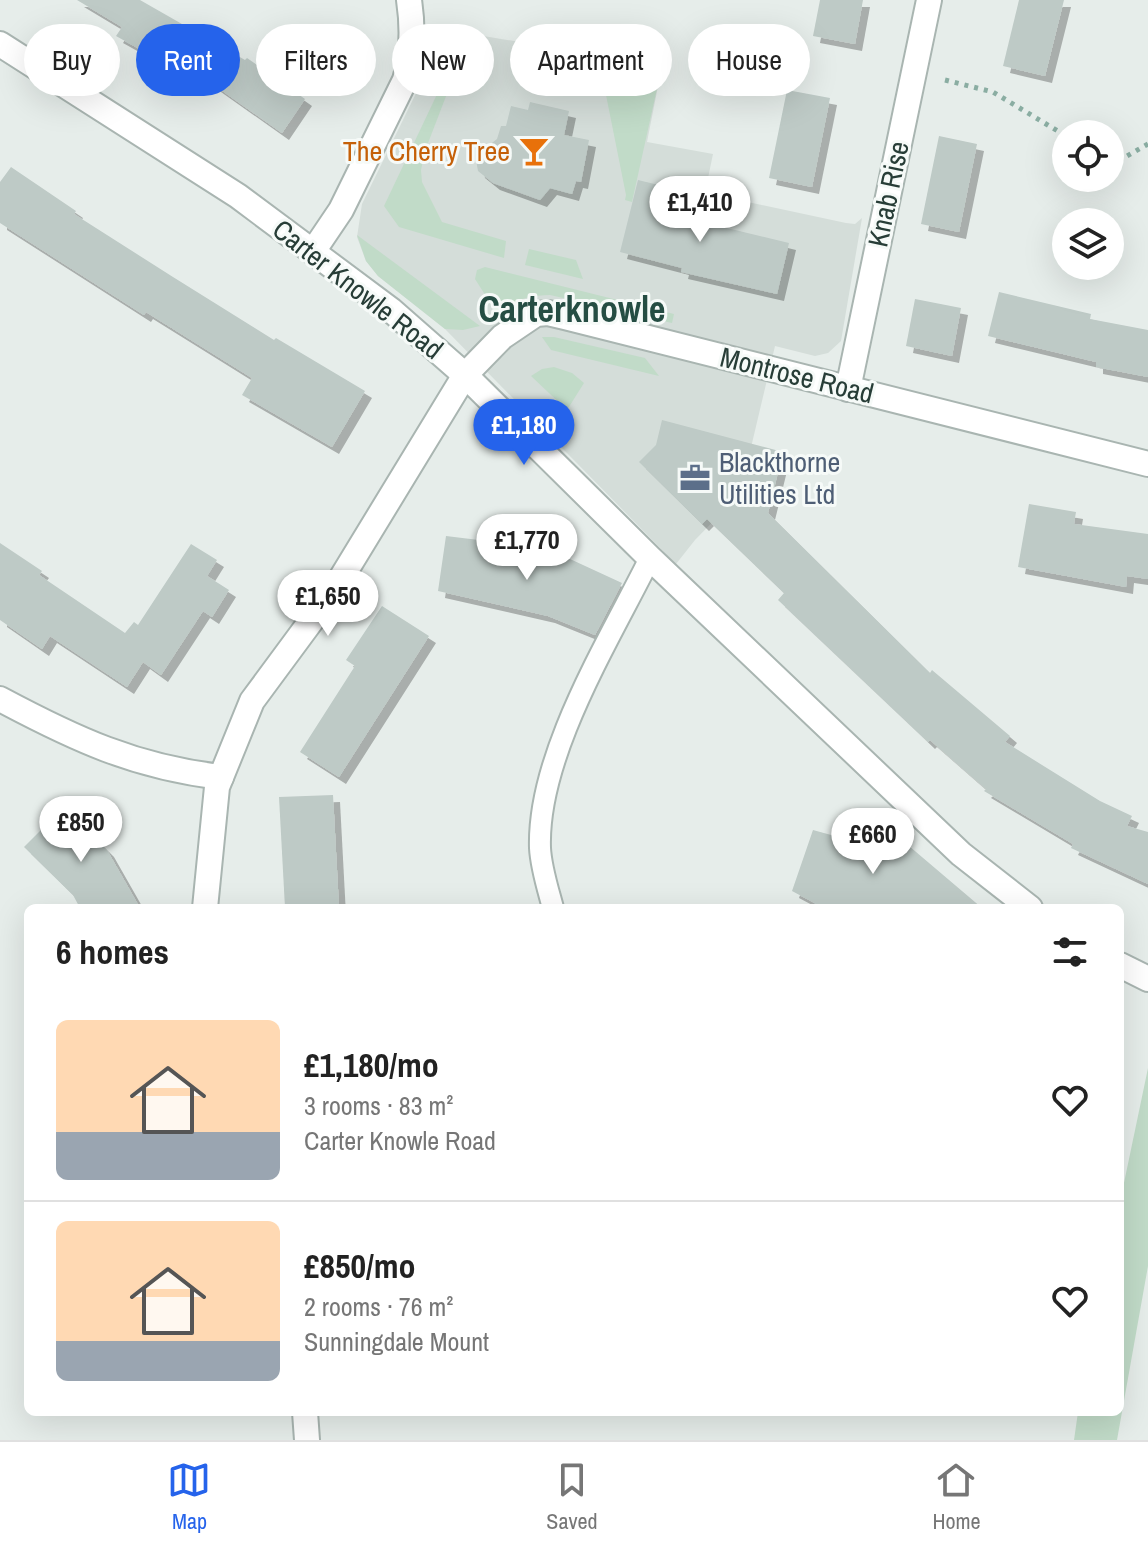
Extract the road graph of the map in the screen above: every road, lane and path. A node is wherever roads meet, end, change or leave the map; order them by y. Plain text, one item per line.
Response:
1 (409, 0) edge
2 (929, 0) edge
3 (0, 44) edge
4 (943, 80) dead end
5 (1052, 128) edge
6 (1148, 144) edge
7 (1124, 158) edge
8 (314, 250) junction
9 (465, 375) junction
10 (848, 389) junction
11 (1148, 464) edge
12 (650, 558) junction
13 (0, 699) edge
14 (221, 777) junction
15 (205, 904) edge
16 (552, 904) edge
17 (1025, 904) edge
18 (305, 1416) edge
19 (307, 1440) edge

1 - 8 street
2 - 10 street, Knab Rise
3 - 8 street, Carter Knowle Road
4 - 5 path
6 - 7 path
8 - 9 street, Carter Knowle Road
9 - 10 street, Montrose Road
9 - 12 street, Carter Knowle Road
9 - 14 street, Montrose Road
10 - 11 street, Montrose Road
12 - 16 lane
12 - 17 street, Carter Knowle Road
13 - 14 street
14 - 15 street, Montrose Road
18 - 19 street

